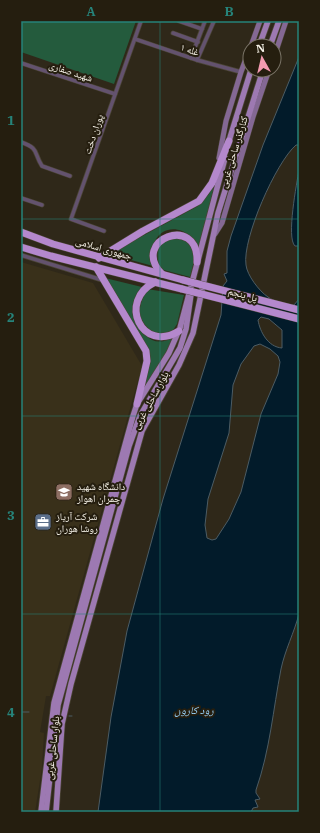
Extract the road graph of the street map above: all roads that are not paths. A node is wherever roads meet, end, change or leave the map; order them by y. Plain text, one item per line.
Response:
1 (141, 21) edge
2 (179, 21) edge
3 (205, 21) edge
4 (214, 21) edge
5 (260, 21) edge
6 (268, 21) edge
7 (279, 21) edge
8 (286, 21) edge
9 (202, 29) junction
10 (173, 33) dead end
11 (253, 38) edge
12 (262, 38) edge
13 (273, 38) edge
14 (280, 38) edge
15 (135, 39) junction
16 (198, 42) junction
17 (191, 58) junction
18 (198, 60) junction
19 (21, 63) edge
20 (241, 72) joint
21 (248, 78) edge
22 (260, 78) edge
23 (267, 78) edge
24 (245, 88) junction
25 (256, 90) junction
26 (115, 94) junction
27 (229, 141) junction
28 (21, 142) edge
29 (70, 176) dead end
30 (215, 176) junction
31 (21, 198) edge
32 (42, 205) dead end
33 (104, 231) dead end
34 (21, 232) edge
35 (21, 235) edge
36 (34, 237) junction
37 (212, 238) junction
38 (21, 246) edge
39 (21, 255) edge
40 (99, 258) junction
41 (197, 262) junction
42 (96, 268) junction
43 (162, 274) junction
44 (193, 274) junction
45 (104, 280) junction
46 (183, 280) joint
47 (155, 282) junction
48 (182, 289) joint
49 (299, 310) edge
50 (299, 319) edge
51 (179, 331) junction
52 (137, 404) junction
53 (41, 812) edge
54 (46, 812) edge
55 (56, 812) edge

1 - 15 street, پوران دخت
2 - 9 street
3 - 9 street
4 - 18 street
5 - 11 street, کنارگذر ساحلی غربی
6 - 12 main road
7 - 13 main road
8 - 14 street
9 - 16 street
10 - 16 street
15 - 17 street, غله ۱
15 - 26 street, پوران دخت
16 - 17 street
17 - 18 street, غله ۱
18 - 20 street, غله ۱
19 - 26 street, شهید صفاری
20 - 30 street, کنارگذر ساحلی غربی
21 - 24 main road, بلوار ساحلی غربی
22 - 25 main road, بلوار ساحلی غربی
23 - 37 street, کنارگذر ساحلی غربی
24 - 25 main road
24 - 27 main road, بلوار ساحلی غربی
25 - 37 main road, بلوار ساحلی غربی
26 - 33 street, پوران دخت
27 - 30 highway
27 - 41 main road, بلوار ساحلی غربی
28 - 29 street
30 - 40 highway
31 - 32 street
34 - 36 highway, جمهوری اسلامی
35 - 36 highway
36 - 40 highway, جمهوری اسلامی
37 - 55 main road, بلوار ساحلی غربی
38 - 42 highway, جمهوری اسلامی
39 - 45 street
40 - 43 highway, جمهوری اسلامی
41 - 43 highway
41 - 44 main road, بلوار ساحلی غربی
42 - 45 highway
42 - 47 highway, جمهوری اسلامی
43 - 46 highway, جمهوری اسلامی
44 - 51 main road, بلوار ساحلی غربی
44 - 54 main road, بلوار ساحلی غربی
45 - 52 highway
46 - 49 highway, پل پنجم, bridge
47 - 48 highway, جمهوری اسلامی
47 - 51 highway
48 - 50 highway, پل پنجم, bridge
51 - 52 main road, بلوار ساحلی غربی
52 - 53 main road, بلوار ساحلی غربی

